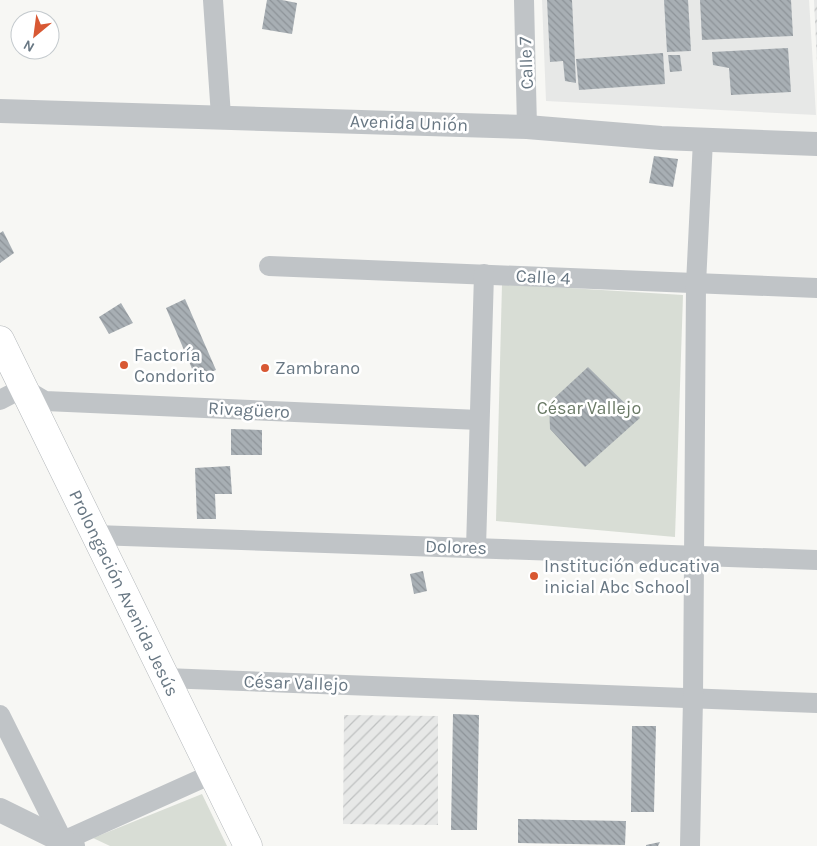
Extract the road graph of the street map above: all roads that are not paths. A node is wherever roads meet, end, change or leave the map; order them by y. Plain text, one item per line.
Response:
1 (213, 0) edge
2 (524, 0) edge
3 (0, 110) edge
4 (221, 116) junction
5 (527, 127) junction
6 (703, 140) junction
7 (817, 144) edge
8 (269, 266) dead end
9 (484, 274) junction
10 (696, 284) junction
11 (817, 288) edge
12 (0, 340) edge
13 (12, 394) edge
14 (479, 420) junction
15 (95, 535) junction
16 (476, 548) junction
17 (694, 556) junction
18 (817, 560) edge
19 (166, 678) junction
20 (694, 698) junction
21 (817, 703) edge
22 (0, 715) edge
23 (212, 774) junction
24 (0, 810) edge
25 (68, 843) edge
26 (248, 846) edge
27 (690, 846) edge

1 - 4 street
2 - 5 street, Calle 7
3 - 4 street, Avenida Unión
4 - 5 street, Avenida Unión
5 - 6 street, Avenida Unión
6 - 7 street, Avenida Unión
6 - 10 street
8 - 9 street, Calle 4
9 - 10 street, Calle 4
9 - 14 street
10 - 11 street, Calle 4
10 - 17 street
12 - 13 main road, Prolongación Avenida Jesús
13 - 14 street, Rivagüero
13 - 15 main road, Prolongación Avenida Jesús
14 - 16 street
15 - 16 street, Dolores
15 - 19 main road, Prolongación Avenida Jesús
16 - 17 street, Dolores
17 - 18 street, Dolores
17 - 20 street
19 - 20 street, César Vallejo
19 - 23 main road, Prolongación Avenida Jesús
20 - 21 street, César Vallejo
20 - 27 street
22 - 25 street
23 - 25 street
23 - 26 main road, Prolongación Avenida Jesús
24 - 25 street

